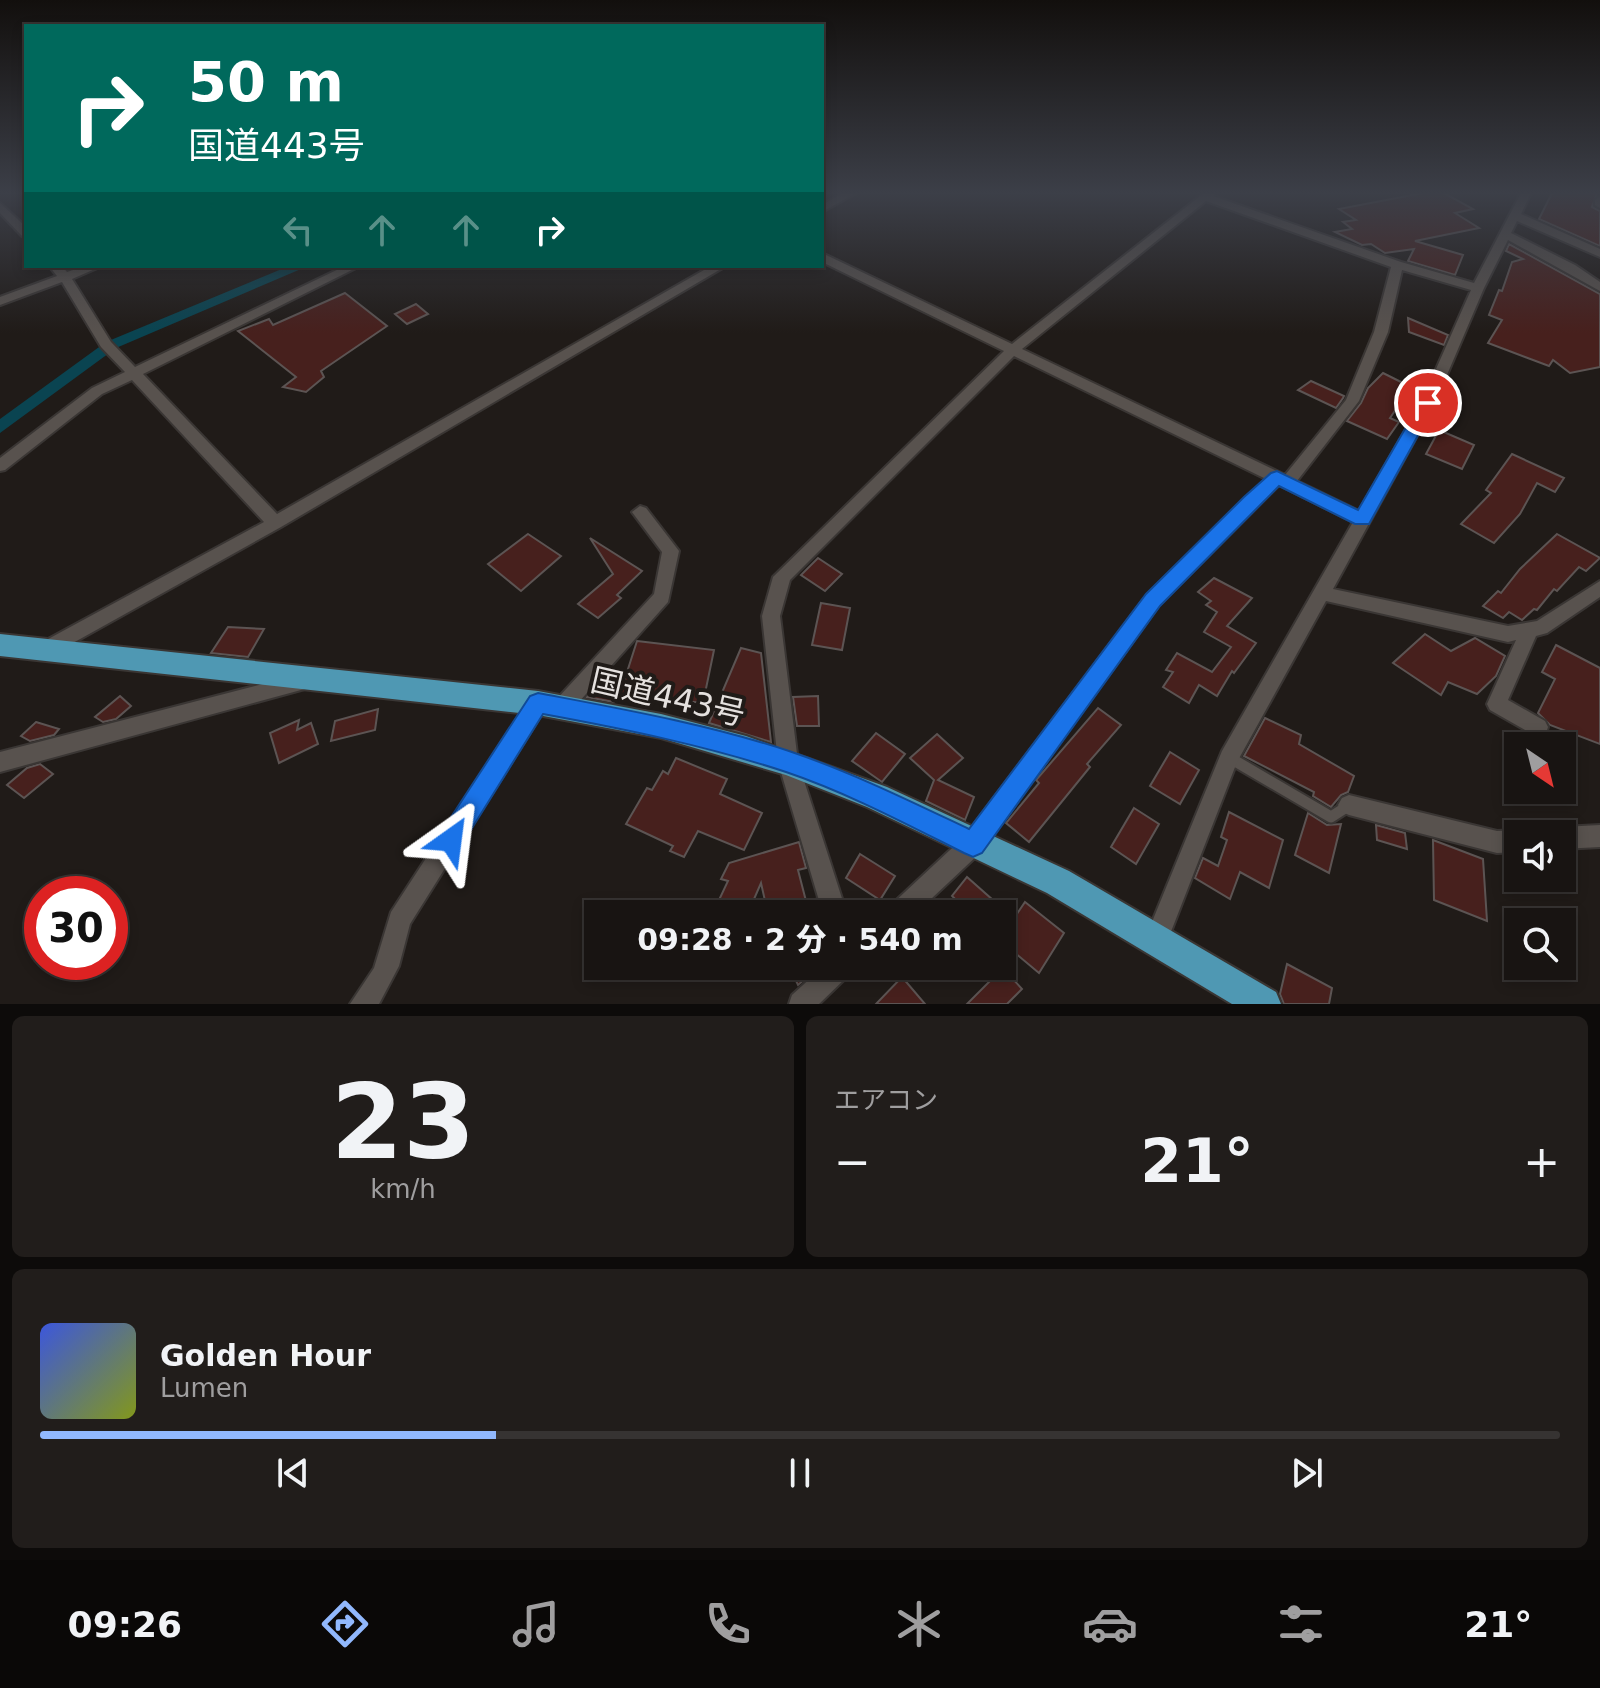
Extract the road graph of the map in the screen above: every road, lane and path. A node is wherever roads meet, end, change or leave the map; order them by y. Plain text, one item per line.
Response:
1 (1151, 240) edge
2 (1329, 240) edge
3 (1503, 240) edge
4 (1516, 240) edge
5 (1570, 240) edge
6 (1600, 253) edge
7 (824, 258) edge
8 (1600, 259) edge
9 (1397, 265) junction
10 (57, 268) edge
11 (90, 268) edge
12 (350, 268) edge
13 (717, 268) edge
14 (1571, 268) junction
15 (65, 277) junction
16 (1600, 287) edge
17 (1478, 288) junction
18 (0, 301) edge
19 (1012, 350) junction
20 (128, 369) junction
21 (0, 466) edge
22 (1282, 480) junction
23 (640, 512) dead end
24 (1362, 519) junction
25 (275, 523) junction
26 (1600, 588) edge
27 (1321, 593) junction
28 (1530, 630) junction
29 (0, 645) edge
30 (46, 650) junction
31 (310, 680) junction
32 (550, 705) junction
33 (1536, 732) edge
34 (1229, 758) junction
35 (0, 762) edge
36 (788, 762) junction
37 (1349, 805) joint
38 (1600, 836) edge
39 (1576, 837) edge
40 (1504, 842) edge
41 (973, 844) junction
42 (831, 900) edge
43 (913, 900) edge
44 (1157, 939) junction
45 (829, 980) edge
46 (808, 1002) edge
47 (362, 1004) edge
48 (1264, 1004) edge

1 - 19 street
2 - 9 street
3 - 17 street
4 - 14 street
5 - 6 street
7 - 19 street
8 - 14 street
9 - 17 street
9 - 22 street
10 - 15 street
11 - 15 street
12 - 20 street
13 - 25 street
14 - 16 street
15 - 18 street
15 - 20 street
17 - 24 street
19 - 22 street
19 - 36 street
20 - 21 street
20 - 25 street
22 - 24 street
22 - 41 street
23 - 32 street
24 - 27 street
25 - 30 street
26 - 28 street
27 - 28 street
27 - 34 street
28 - 33 street
29 - 30 highway, 国道443号
30 - 31 highway, 国道443号
31 - 32 highway, 国道443号
31 - 35 street
32 - 36 highway, 国道443号
32 - 47 street
34 - 37 lane
34 - 44 street
36 - 41 highway, 国道443号
36 - 42 street
37 - 40 street
38 - 39 street
41 - 43 street
41 - 44 highway, 国道443号
44 - 48 highway, 国道443号
45 - 46 street

